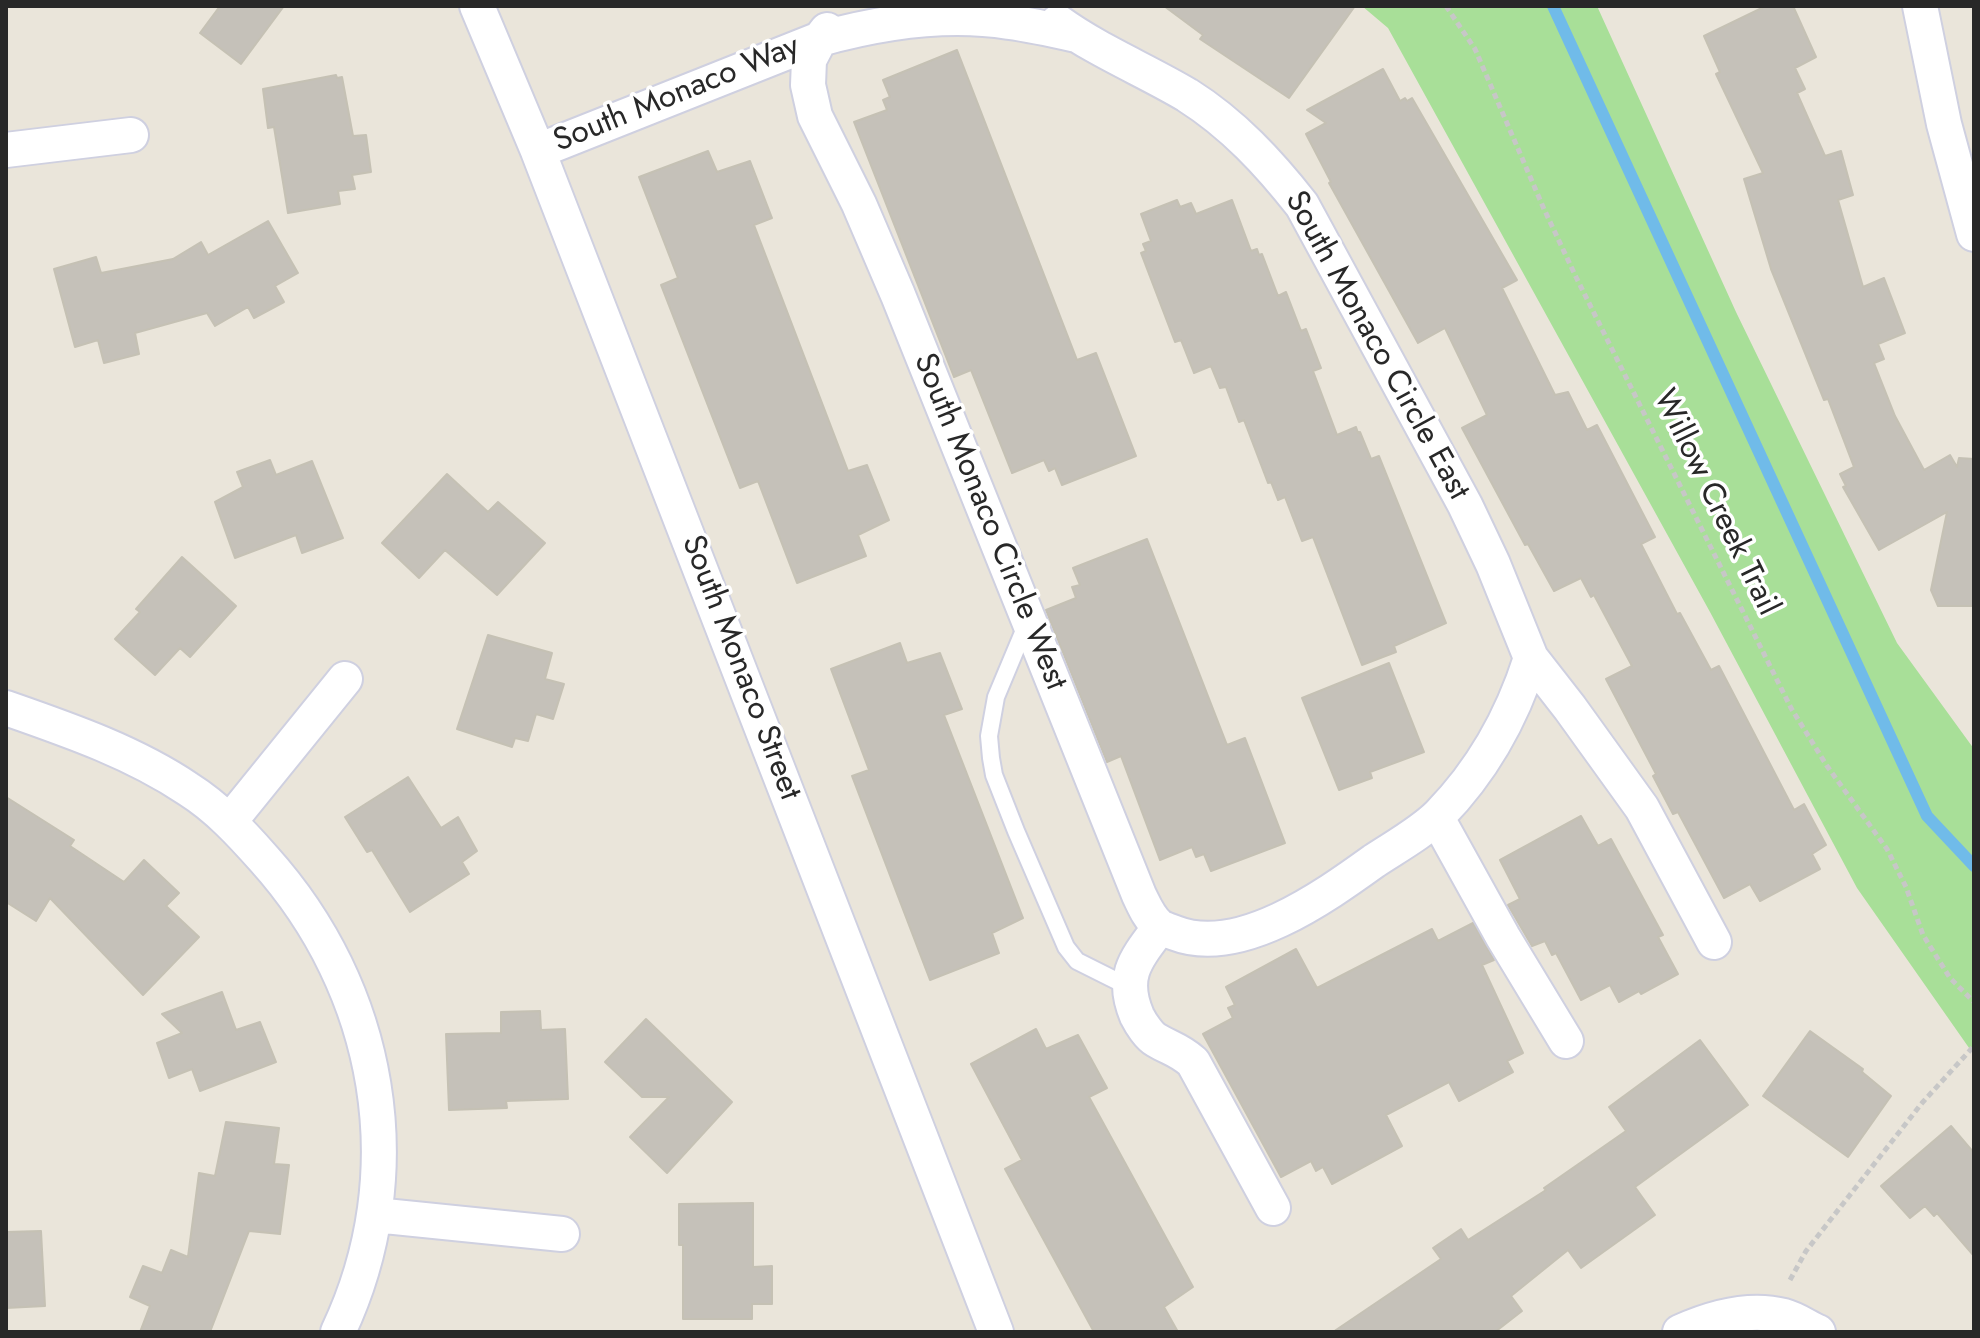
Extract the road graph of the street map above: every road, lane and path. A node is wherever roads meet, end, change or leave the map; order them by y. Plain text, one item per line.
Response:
1 (477, 6) edge
2 (849, 6) edge
3 (1037, 6) edge
4 (1446, 6) edge
5 (1920, 6) edge
6 (1076, 35) junction
7 (820, 39) junction
8 (131, 135) dead end
9 (6, 150) edge
10 (538, 151) junction
11 (1974, 234) edge
12 (1029, 620) junction
13 (1531, 658) junction
14 (345, 679) dead end
15 (6, 708) edge
16 (1437, 818) junction
17 (230, 821) junction
18 (1160, 927) junction
19 (1714, 942) dead end
20 (1129, 987) junction
21 (1974, 1002) edge
22 (1566, 1041) dead end
23 (1974, 1046) edge
24 (1273, 1208) dead end
25 (375, 1215) junction
26 (562, 1234) dead end
27 (1783, 1316) junction
28 (338, 1332) edge
29 (996, 1332) edge
30 (1680, 1332) edge
31 (1818, 1332) edge

1 - 10 street, South Monaco Street
2 - 7 street, South Monaco Way
3 - 6 street
4 - 21 path, Willow Creek Trail
5 - 11 street
6 - 7 street
6 - 13 street, South Monaco Circle East
7 - 10 street, South Monaco Way
7 - 12 street, South Monaco Circle West
8 - 9 street
10 - 29 street, South Monaco Street
12 - 18 street, South Monaco Circle West
12 - 20 lane
13 - 16 street
13 - 19 street, South Monaco Circle East
14 - 17 street
15 - 17 street
16 - 18 street
16 - 22 street
17 - 25 street
18 - 20 street
20 - 24 street
23 - 27 path
25 - 26 street
25 - 28 street
27 - 30 street
27 - 31 street

